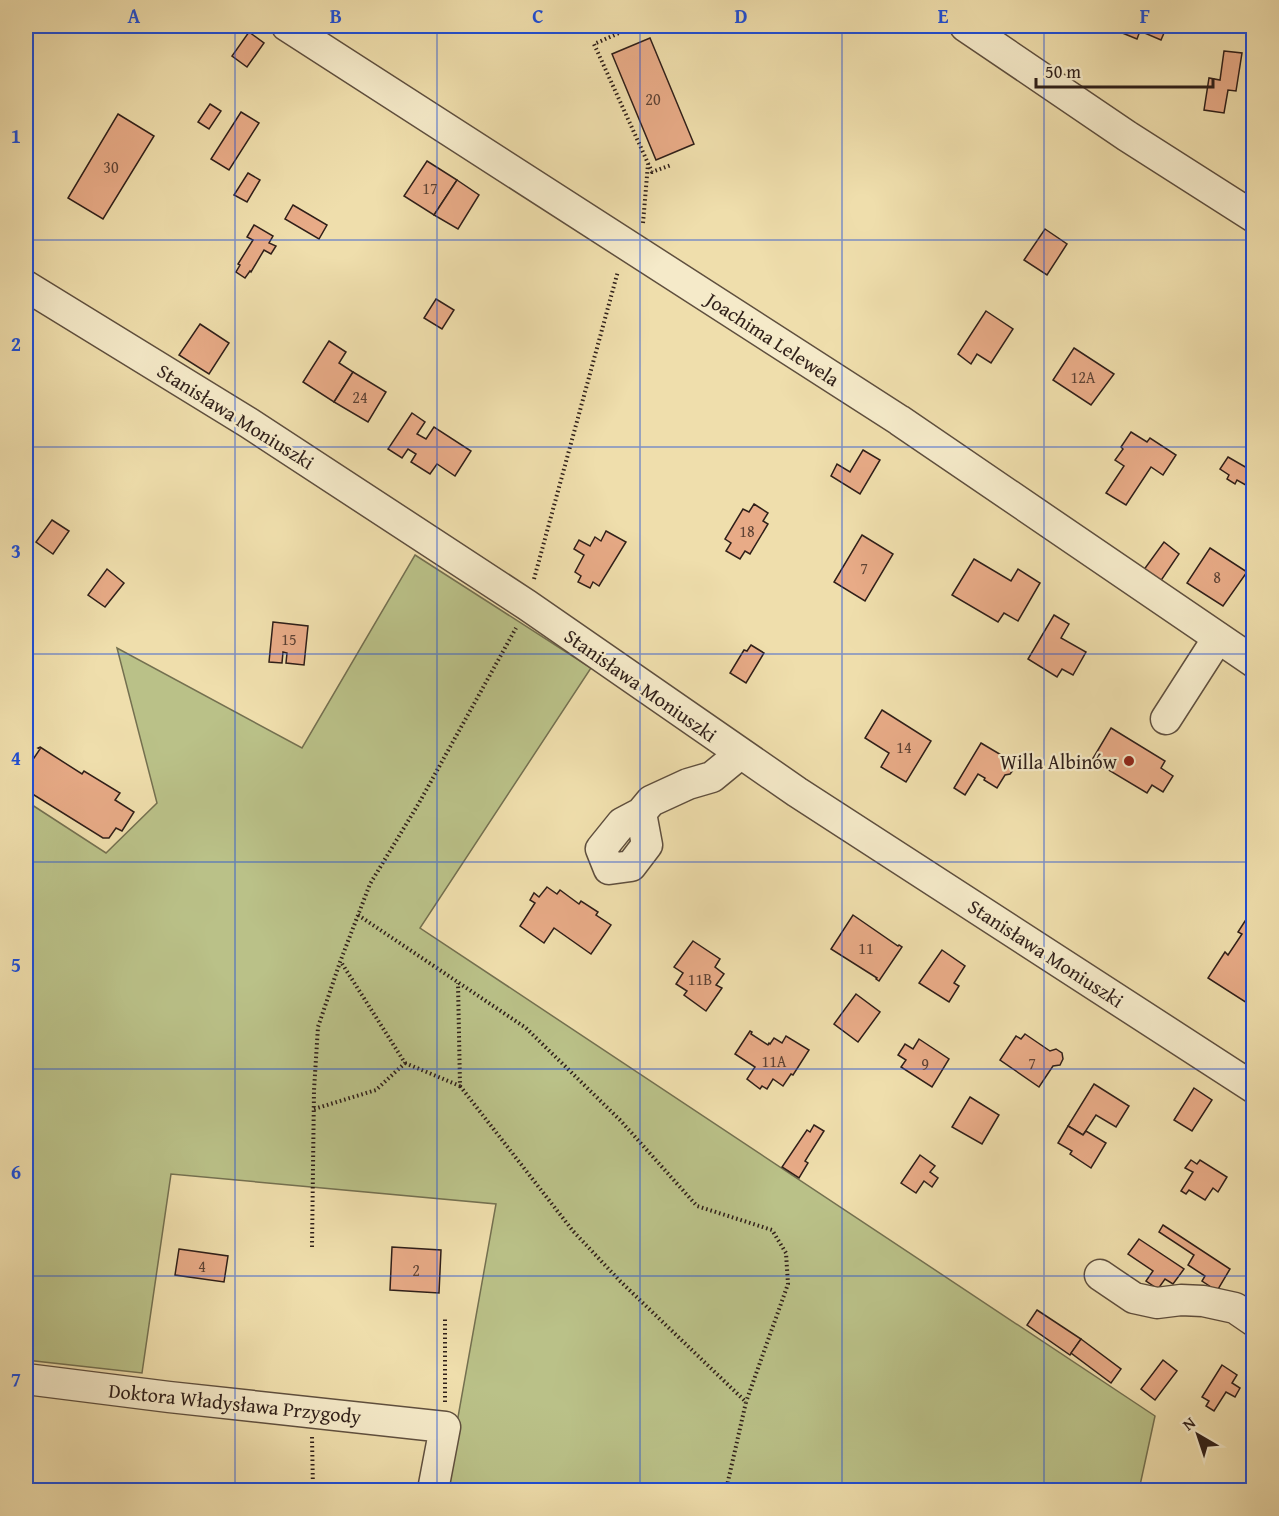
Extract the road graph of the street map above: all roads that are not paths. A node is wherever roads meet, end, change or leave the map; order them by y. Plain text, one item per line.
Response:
1 (287, 26) edge
2 (965, 26) edge
3 (1254, 217) edge
4 (26, 286) edge
5 (1218, 638) junction
6 (1254, 662) edge
7 (1166, 718) dead end
8 (740, 754) junction
9 (641, 813) dead end
10 (1254, 1088) edge
11 (1100, 1275) dead end
12 (1254, 1321) edge
13 (26, 1379) edge
14 (434, 1491) edge

1 - 5 street, Joachima Lelewela
2 - 3 street
4 - 8 street, Stanisława Moniuszki
5 - 6 street, Joachima Lelewela
5 - 7 street
8 - 9 street
8 - 10 street, Stanisława Moniuszki
11 - 12 street
13 - 14 street, Doktora Władysława Przygody

